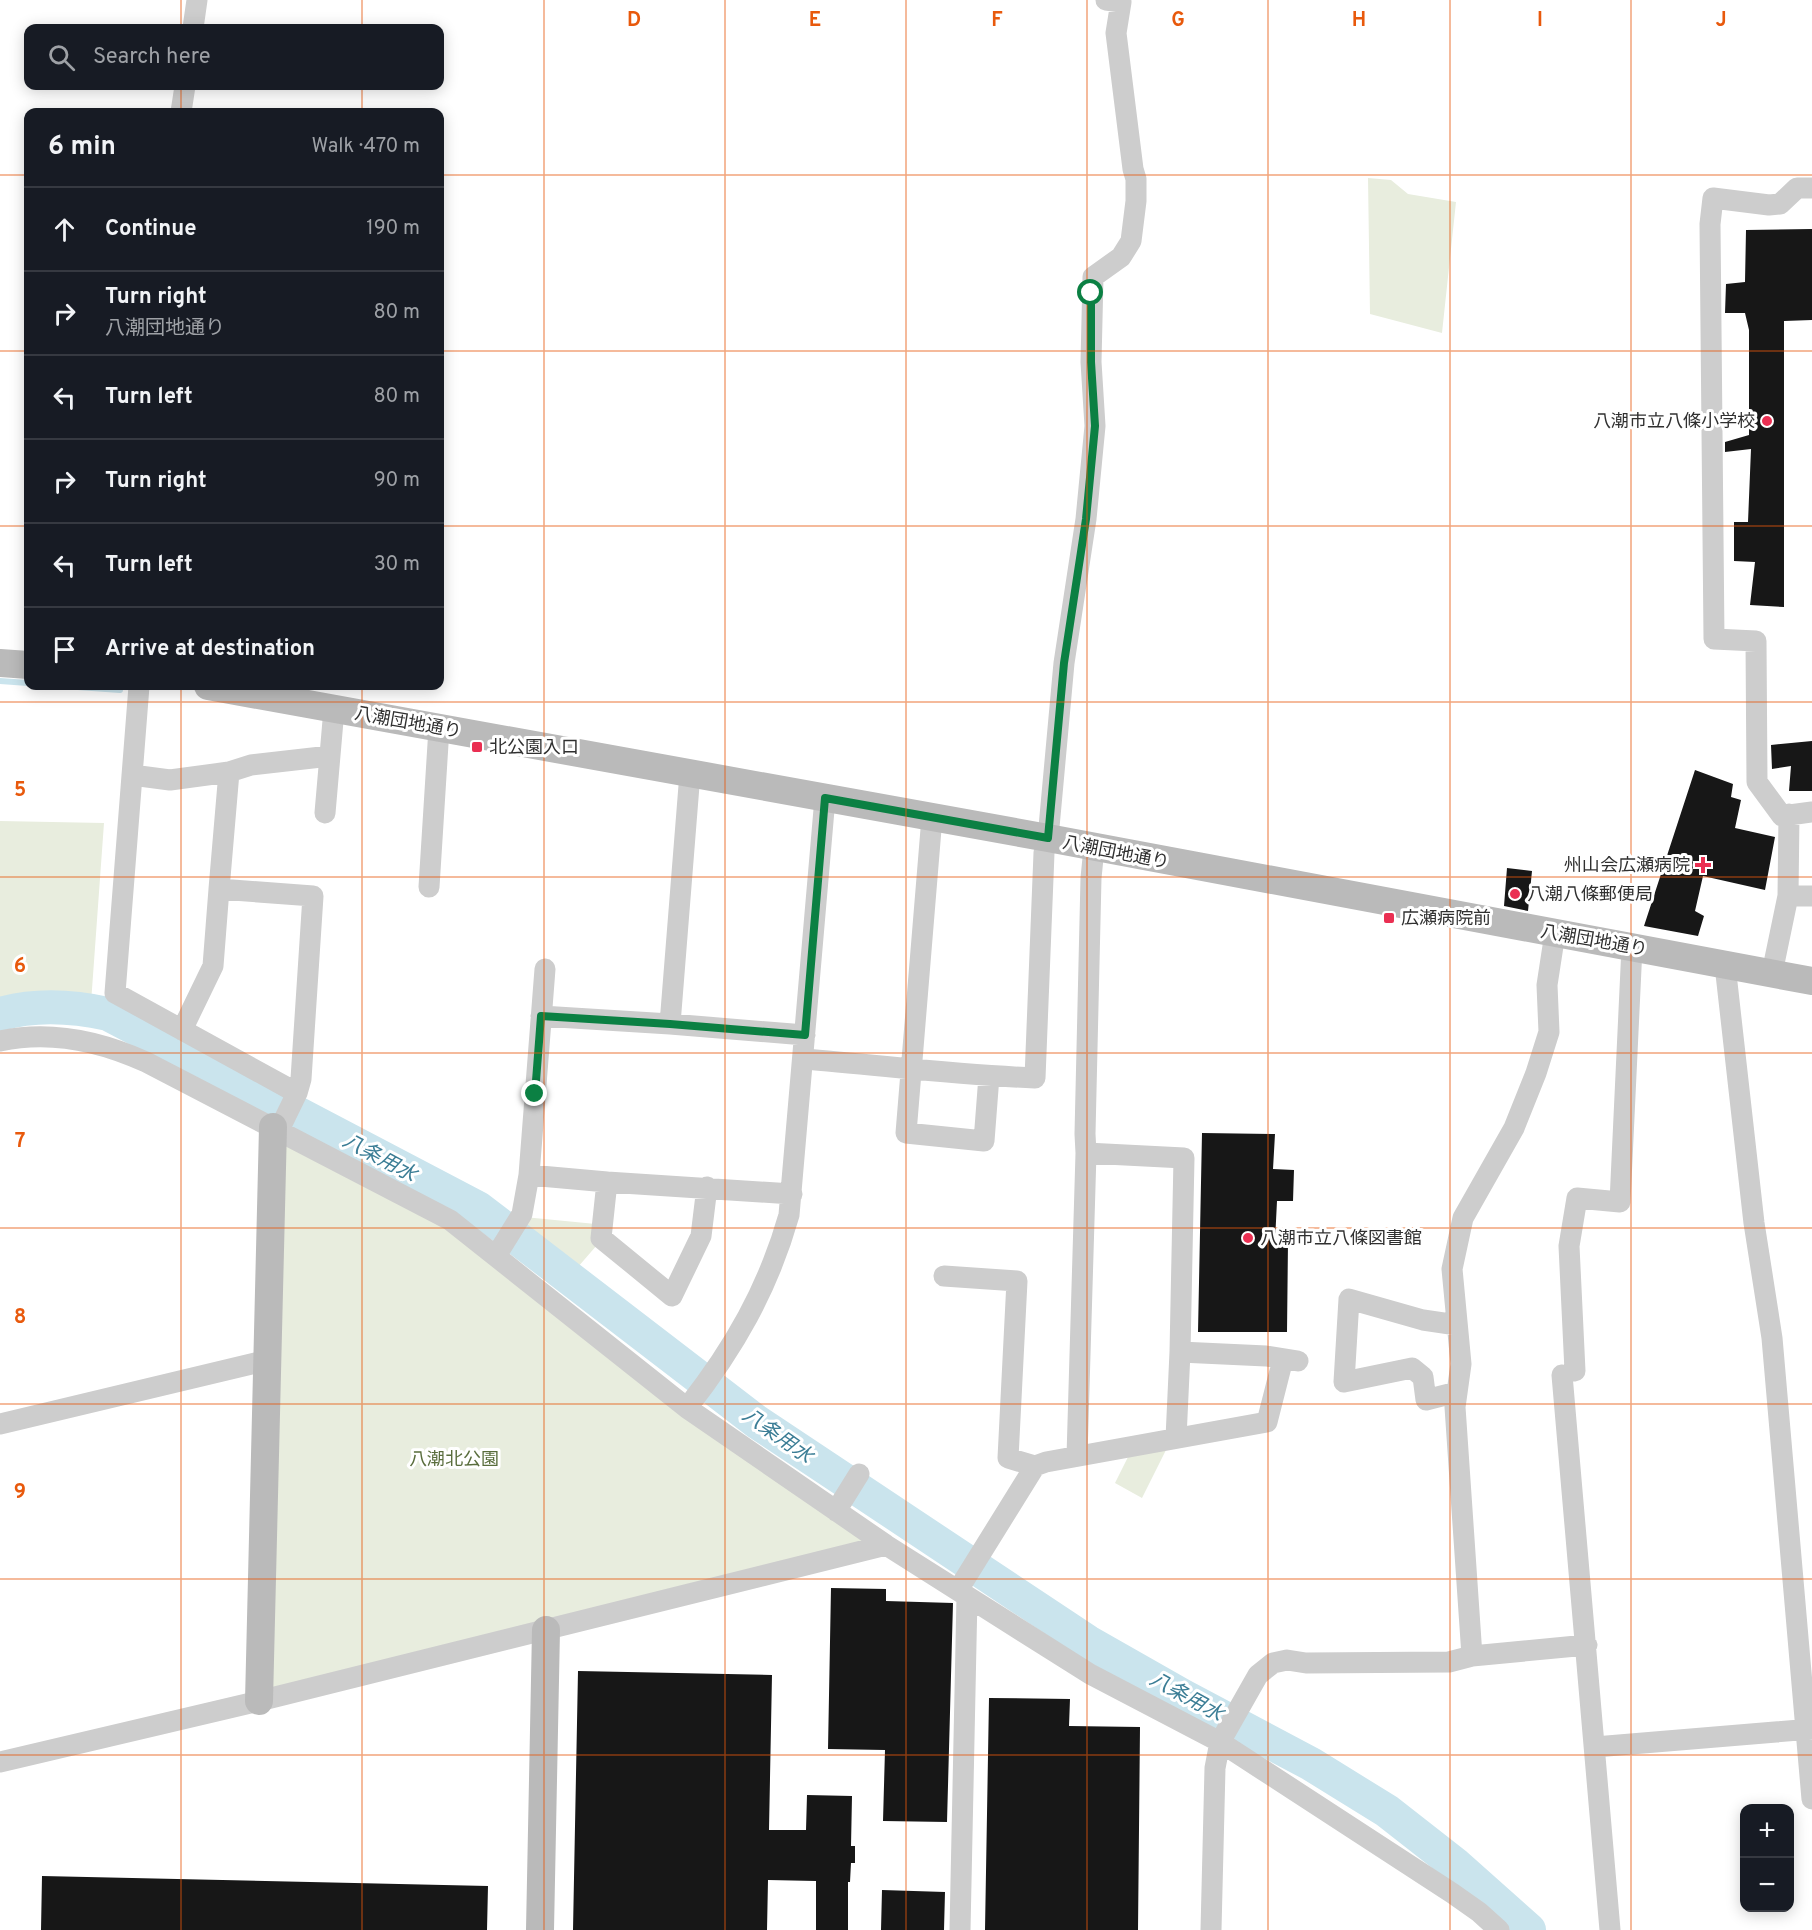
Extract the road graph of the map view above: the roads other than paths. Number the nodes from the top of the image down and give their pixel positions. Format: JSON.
{"nodes":[{"id":1,"x":197,"y":0,"type":"edge"},
{"id":2,"x":1106,"y":0,"type":"edge"},
{"id":3,"x":194,"y":24,"type":"edge"},
{"id":4,"x":184,"y":90,"type":"edge"},
{"id":5,"x":182,"y":108,"type":"edge"},
{"id":6,"x":1812,"y":188,"type":"edge"},
{"id":7,"x":0,"y":663,"type":"edge"},
{"id":8,"x":24,"y":665,"type":"edge"},
{"id":9,"x":139,"y":690,"type":"edge"},
{"id":10,"x":230,"y":690,"type":"edge"},
{"id":11,"x":334,"y":709,"type":"junction"},
{"id":12,"x":439,"y":728,"type":"junction"},
{"id":13,"x":330,"y":756,"type":"junction"},
{"id":14,"x":229,"y":772,"type":"junction"},
{"id":15,"x":690,"y":773,"type":"junction"},
{"id":16,"x":132,"y":775,"type":"junction"},
{"id":17,"x":825,"y":798,"type":"junction"},
{"id":18,"x":1812,"y":812,"type":"edge"},
{"id":19,"x":325,"y":813,"type":"dead end"},
{"id":20,"x":1789,"y":814,"type":"junction"},
{"id":21,"x":932,"y":818,"type":"junction"},
{"id":22,"x":1047,"y":838,"type":"junction"},
{"id":23,"x":1095,"y":848,"type":"junction"},
{"id":24,"x":429,"y":887,"type":"dead end"},
{"id":25,"x":219,"y":889,"type":"junction"},
{"id":26,"x":1788,"y":896,"type":"junction"},
{"id":27,"x":1812,"y":896,"type":"edge"},
{"id":28,"x":1554,"y":933,"type":"junction"},
{"id":29,"x":1632,"y":947,"type":"junction"},
{"id":30,"x":1725,"y":965,"type":"junction"},
{"id":31,"x":545,"y":969,"type":"dead end"},
{"id":32,"x":1772,"y":973,"type":"junction"},
{"id":33,"x":1812,"y":981,"type":"edge"},
{"id":34,"x":541,"y":1016,"type":"junction"},
{"id":35,"x":670,"y":1024,"type":"junction"},
{"id":36,"x":182,"y":1030,"type":"junction"},
{"id":37,"x":805,"y":1035,"type":"junction"},
{"id":38,"x":0,"y":1041,"type":"edge"},
{"id":39,"x":803,"y":1059,"type":"junction"},
{"id":40,"x":910,"y":1068,"type":"junction"},
{"id":41,"x":989,"y":1076,"type":"junction"},
{"id":42,"x":295,"y":1097,"type":"junction"},
{"id":43,"x":276,"y":1129,"type":"junction"},
{"id":44,"x":1086,"y":1153,"type":"junction"},
{"id":45,"x":529,"y":1175,"type":"junction"},
{"id":46,"x":607,"y":1182,"type":"junction"},
{"id":47,"x":707,"y":1187,"type":"junction"},
{"id":48,"x":792,"y":1194,"type":"junction"},
{"id":49,"x":496,"y":1256,"type":"junction"},
{"id":50,"x":944,"y":1276,"type":"dead end"},
{"id":51,"x":1457,"y":1325,"type":"junction"},
{"id":52,"x":1180,"y":1352,"type":"junction"},
{"id":53,"x":267,"y":1360,"type":"junction"},
{"id":54,"x":1458,"y":1392,"type":"junction"},
{"id":55,"x":692,"y":1402,"type":"junction"},
{"id":56,"x":0,"y":1424,"type":"edge"},
{"id":57,"x":1176,"y":1438,"type":"junction"},
{"id":58,"x":1077,"y":1456,"type":"junction"},
{"id":59,"x":1035,"y":1466,"type":"junction"},
{"id":60,"x":859,"y":1473,"type":"dead end"},
{"id":61,"x":840,"y":1504,"type":"junction"},
{"id":62,"x":886,"y":1545,"type":"junction"},
{"id":63,"x":963,"y":1588,"type":"junction"},
{"id":64,"x":546,"y":1630,"type":"junction"},
{"id":65,"x":1587,"y":1645,"type":"junction"},
{"id":66,"x":1472,"y":1656,"type":"junction"},
{"id":67,"x":259,"y":1701,"type":"junction"},
{"id":68,"x":1809,"y":1730,"type":"edge"},
{"id":69,"x":1220,"y":1742,"type":"junction"},
{"id":70,"x":1595,"y":1747,"type":"junction"},
{"id":71,"x":0,"y":1762,"type":"edge"},
{"id":72,"x":1812,"y":1799,"type":"edge"},
{"id":73,"x":540,"y":1930,"type":"edge"},
{"id":74,"x":960,"y":1930,"type":"edge"},
{"id":75,"x":1211,"y":1930,"type":"edge"},
{"id":76,"x":1499,"y":1930,"type":"edge"},
{"id":77,"x":1610,"y":1930,"type":"edge"}],
"edges":[{"from":1,"to":3,"type":"street"},
{"from":2,"to":22,"type":"street"},
{"from":4,"to":5,"type":"street"},
{"from":6,"to":20,"type":"street"},
{"from":7,"to":8,"type":"street"},
{"from":9,"to":16,"type":"street"},
{"from":10,"to":11,"type":"street","name":"八潮団地通り"},
{"from":11,"to":12,"type":"street","name":"八潮団地通り"},
{"from":11,"to":13,"type":"street"},
{"from":12,"to":15,"type":"street","name":"八潮団地通り"},
{"from":12,"to":24,"type":"street"},
{"from":13,"to":14,"type":"street"},
{"from":13,"to":19,"type":"street"},
{"from":14,"to":16,"type":"street"},
{"from":14,"to":25,"type":"street"},
{"from":15,"to":17,"type":"street","name":"八潮団地通り"},
{"from":15,"to":35,"type":"street"},
{"from":16,"to":36,"type":"street"},
{"from":17,"to":21,"type":"street","name":"八潮団地通り"},
{"from":17,"to":37,"type":"street"},
{"from":18,"to":20,"type":"street"},
{"from":20,"to":26,"type":"street"},
{"from":21,"to":22,"type":"street","name":"八潮団地通り"},
{"from":21,"to":40,"type":"street"},
{"from":22,"to":23,"type":"street","name":"八潮団地通り"},
{"from":22,"to":41,"type":"street"},
{"from":23,"to":28,"type":"street","name":"八潮団地通り"},
{"from":23,"to":44,"type":"street"},
{"from":25,"to":36,"type":"street"},
{"from":25,"to":42,"type":"street"},
{"from":26,"to":27,"type":"street"},
{"from":26,"to":32,"type":"street"},
{"from":28,"to":29,"type":"street","name":"八潮団地通り"},
{"from":28,"to":51,"type":"street"},
{"from":29,"to":30,"type":"street","name":"八潮団地通り"},
{"from":29,"to":65,"type":"street"},
{"from":30,"to":32,"type":"street","name":"八潮団地通り"},
{"from":30,"to":68,"type":"street"},
{"from":31,"to":34,"type":"street"},
{"from":32,"to":33,"type":"street","name":"八潮団地通り"},
{"from":34,"to":35,"type":"street"},
{"from":34,"to":45,"type":"street"},
{"from":35,"to":37,"type":"street"},
{"from":36,"to":42,"type":"street"},
{"from":37,"to":39,"type":"street"},
{"from":38,"to":43,"type":"street"},
{"from":39,"to":40,"type":"street"},
{"from":39,"to":48,"type":"street"},
{"from":40,"to":41,"type":"street"},
{"from":40,"to":41,"type":"street"},
{"from":42,"to":43,"type":"street"},
{"from":43,"to":49,"type":"street"},
{"from":43,"to":53,"type":"street"},
{"from":44,"to":52,"type":"street"},
{"from":44,"to":58,"type":"street"},
{"from":45,"to":46,"type":"street"},
{"from":45,"to":49,"type":"street"},
{"from":46,"to":47,"type":"street"},
{"from":46,"to":47,"type":"street"},
{"from":47,"to":48,"type":"street"},
{"from":48,"to":55,"type":"street"},
{"from":49,"to":55,"type":"street"},
{"from":50,"to":59,"type":"street"},
{"from":51,"to":54,"type":"street"},
{"from":51,"to":54,"type":"street"},
{"from":52,"to":57,"type":"street"},
{"from":52,"to":57,"type":"street"},
{"from":53,"to":56,"type":"street"},
{"from":53,"to":67,"type":"street"},
{"from":54,"to":66,"type":"street"},
{"from":55,"to":61,"type":"street"},
{"from":57,"to":58,"type":"street"},
{"from":58,"to":59,"type":"street"},
{"from":59,"to":63,"type":"street"},
{"from":60,"to":61,"type":"street"},
{"from":61,"to":62,"type":"street"},
{"from":62,"to":63,"type":"street"},
{"from":62,"to":64,"type":"street"},
{"from":63,"to":69,"type":"street"},
{"from":63,"to":74,"type":"street"},
{"from":64,"to":67,"type":"street"},
{"from":64,"to":73,"type":"street"},
{"from":65,"to":66,"type":"street"},
{"from":65,"to":70,"type":"street"},
{"from":66,"to":69,"type":"street"},
{"from":67,"to":71,"type":"street"},
{"from":68,"to":70,"type":"street"},
{"from":68,"to":72,"type":"street"},
{"from":69,"to":75,"type":"street"},
{"from":69,"to":76,"type":"street"},
{"from":70,"to":77,"type":"street"}]}
